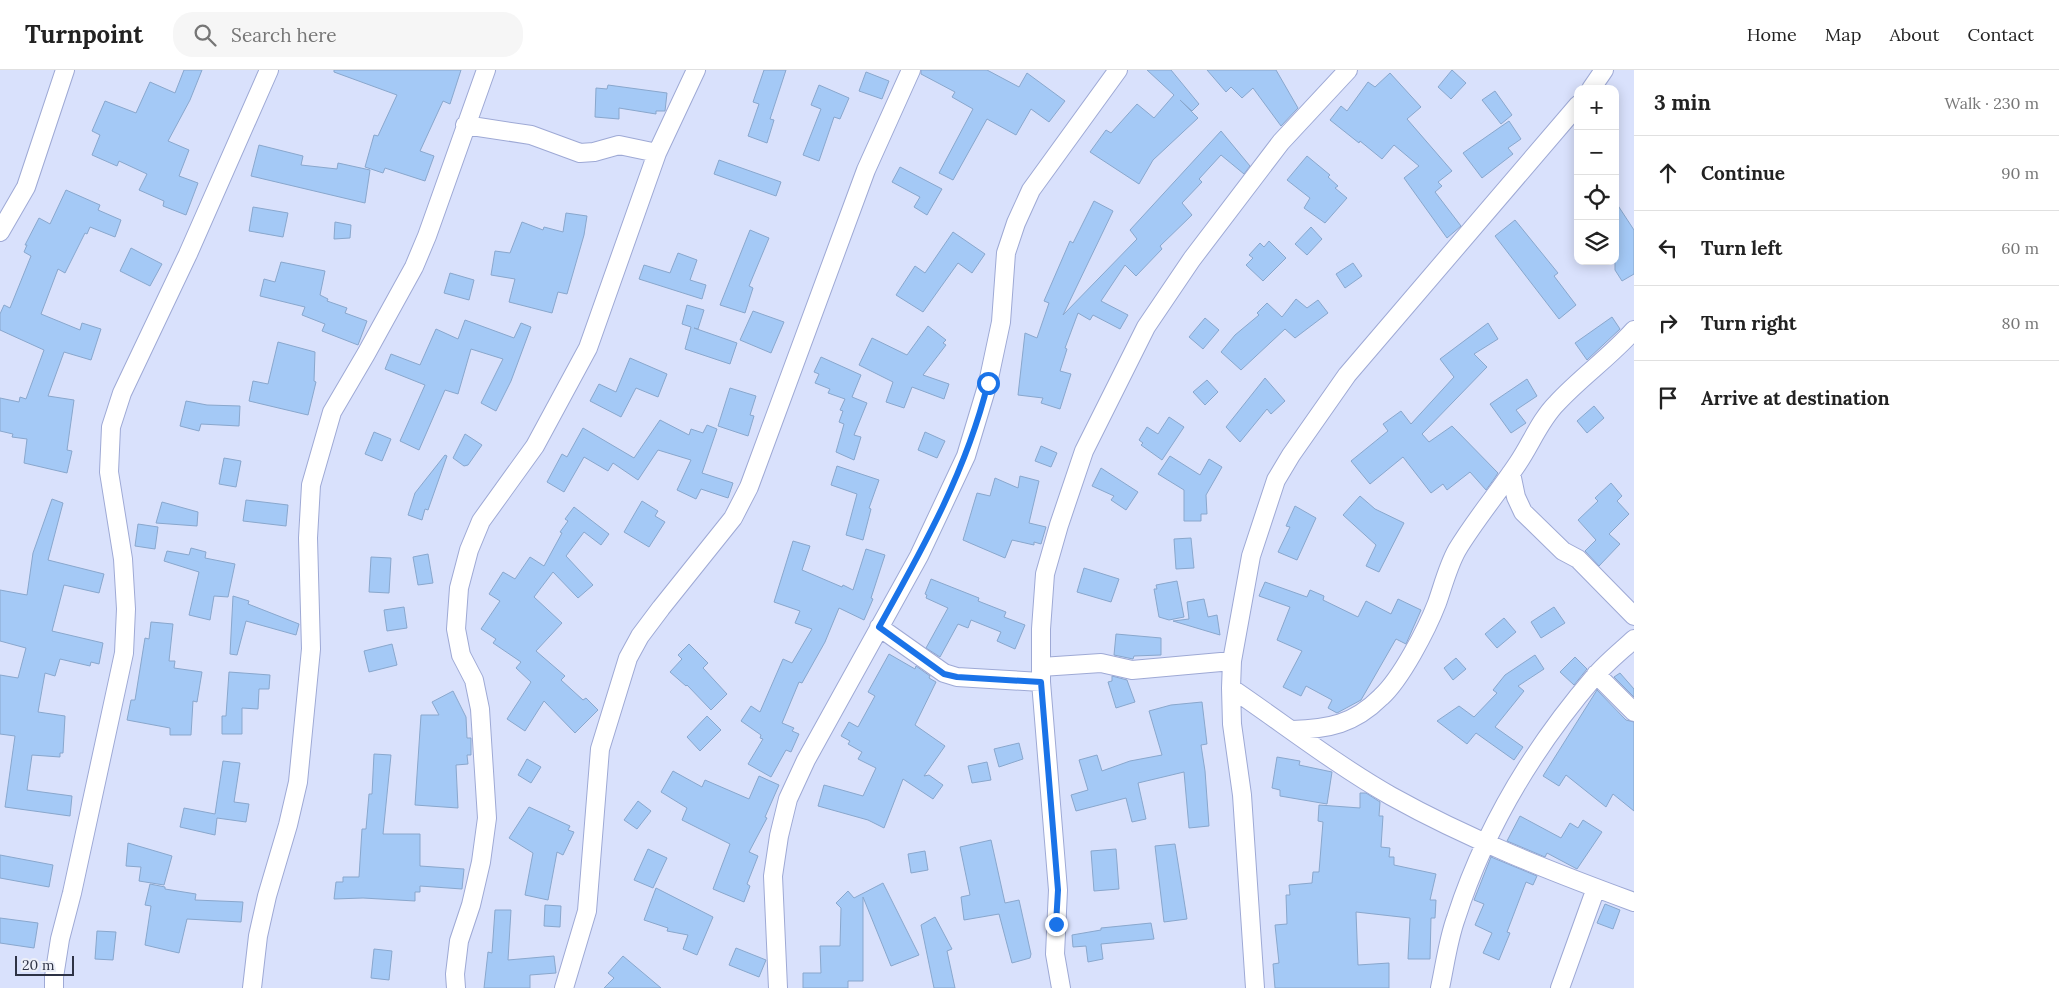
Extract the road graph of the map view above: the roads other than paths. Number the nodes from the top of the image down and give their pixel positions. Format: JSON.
{"nodes":[{"id":1,"x":65,"y":70,"type":"edge"},
{"id":2,"x":269,"y":70,"type":"edge"},
{"id":3,"x":486,"y":70,"type":"edge"},
{"id":4,"x":696,"y":70,"type":"edge"},
{"id":5,"x":911,"y":70,"type":"edge"},
{"id":6,"x":1118,"y":70,"type":"edge"},
{"id":7,"x":1348,"y":70,"type":"edge"},
{"id":8,"x":1604,"y":70,"type":"edge"},
{"id":9,"x":1594,"y":85,"type":"edge"},
{"id":10,"x":1574,"y":110,"type":"edge"},
{"id":11,"x":465,"y":125,"type":"junction"},
{"id":12,"x":657,"y":153,"type":"junction"},
{"id":13,"x":0,"y":232,"type":"edge"},
{"id":14,"x":1634,"y":330,"type":"edge"},
{"id":15,"x":1511,"y":473,"type":"junction"},
{"id":16,"x":1634,"y":616,"type":"edge"},
{"id":17,"x":879,"y":627,"type":"junction"},
{"id":18,"x":1634,"y":640,"type":"edge"},
{"id":19,"x":1232,"y":661,"type":"junction"},
{"id":20,"x":1596,"y":674,"type":"junction"},
{"id":21,"x":1041,"y":675,"type":"junction"},
{"id":22,"x":1231,"y":688,"type":"junction"},
{"id":23,"x":1634,"y":712,"type":"edge"},
{"id":24,"x":1292,"y":730,"type":"junction"},
{"id":25,"x":1485,"y":842,"type":"junction"},
{"id":26,"x":1596,"y":888,"type":"junction"},
{"id":27,"x":1634,"y":902,"type":"edge"},
{"id":28,"x":54,"y":988,"type":"edge"},
{"id":29,"x":252,"y":988,"type":"edge"},
{"id":30,"x":456,"y":988,"type":"edge"},
{"id":31,"x":564,"y":988,"type":"edge"},
{"id":32,"x":778,"y":988,"type":"edge"},
{"id":33,"x":1061,"y":988,"type":"edge"},
{"id":34,"x":1256,"y":988,"type":"edge"},
{"id":35,"x":1440,"y":988,"type":"edge"},
{"id":36,"x":1560,"y":988,"type":"edge"}],
"edges":[{"from":1,"to":13,"type":"street"},
{"from":2,"to":28,"type":"street"},
{"from":3,"to":11,"type":"street"},
{"from":4,"to":12,"type":"street"},
{"from":5,"to":31,"type":"street"},
{"from":6,"to":17,"type":"street"},
{"from":7,"to":21,"type":"street"},
{"from":8,"to":9,"type":"street"},
{"from":10,"to":19,"type":"street"},
{"from":11,"to":12,"type":"street"},
{"from":11,"to":29,"type":"street"},
{"from":12,"to":30,"type":"street"},
{"from":14,"to":15,"type":"street"},
{"from":15,"to":16,"type":"street"},
{"from":15,"to":24,"type":"street"},
{"from":17,"to":21,"type":"street"},
{"from":17,"to":32,"type":"street"},
{"from":18,"to":20,"type":"street"},
{"from":19,"to":21,"type":"street"},
{"from":19,"to":22,"type":"street"},
{"from":20,"to":23,"type":"street"},
{"from":20,"to":25,"type":"street"},
{"from":21,"to":33,"type":"street"},
{"from":22,"to":24,"type":"street"},
{"from":22,"to":34,"type":"street"},
{"from":24,"to":25,"type":"street"},
{"from":25,"to":26,"type":"street"},
{"from":25,"to":35,"type":"street"},
{"from":26,"to":27,"type":"street"},
{"from":26,"to":36,"type":"street"}]}
